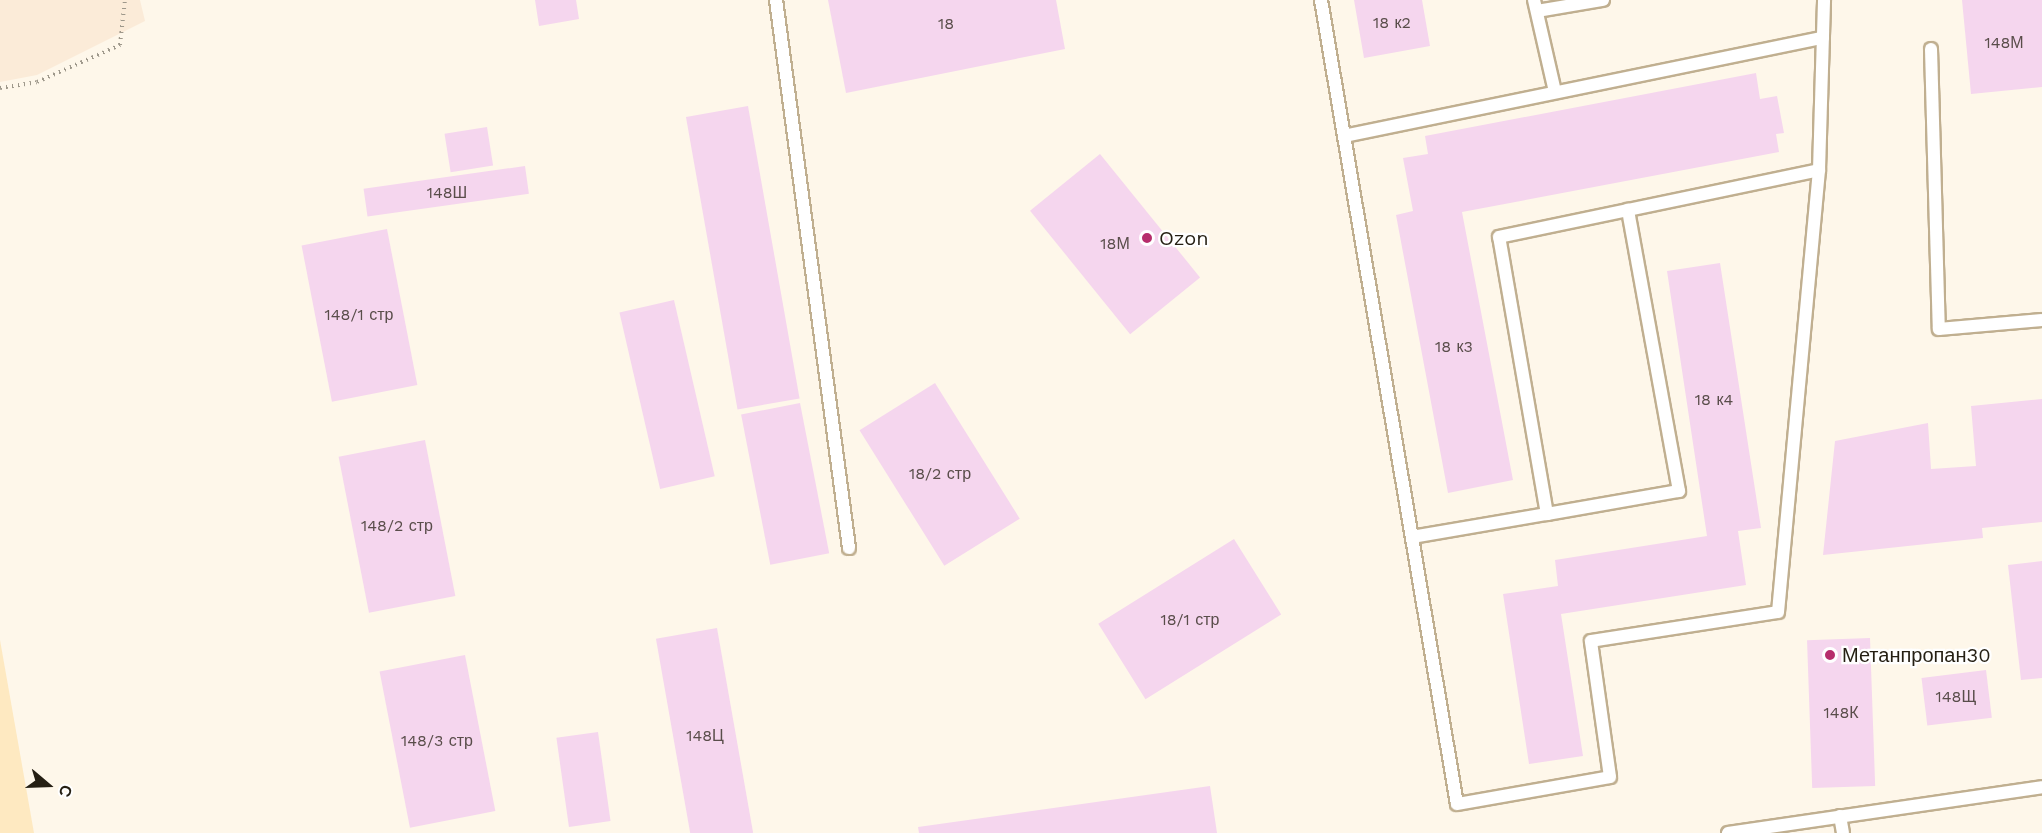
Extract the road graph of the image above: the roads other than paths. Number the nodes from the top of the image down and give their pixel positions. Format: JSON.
{"nodes":[{"id":1,"x":776,"y":0,"type":"edge"},
{"id":2,"x":1321,"y":0,"type":"edge"},
{"id":3,"x":1603,"y":0,"type":"edge"},
{"id":4,"x":1824,"y":0,"type":"edge"},
{"id":5,"x":1536,"y":5,"type":"edge"},
{"id":6,"x":1823,"y":38,"type":"junction"},
{"id":7,"x":1931,"y":49,"type":"dead end"},
{"id":8,"x":1555,"y":92,"type":"junction"},
{"id":9,"x":1344,"y":136,"type":"junction"},
{"id":10,"x":1819,"y":170,"type":"junction"},
{"id":11,"x":1628,"y":210,"type":"junction"},
{"id":12,"x":2042,"y":320,"type":"edge"},
{"id":13,"x":1547,"y":514,"type":"junction"},
{"id":14,"x":1412,"y":537,"type":"junction"},
{"id":15,"x":849,"y":548,"type":"dead end"},
{"id":16,"x":2042,"y":787,"type":"edge"},
{"id":17,"x":1840,"y":816,"type":"junction"},
{"id":18,"x":1728,"y":833,"type":"edge"},
{"id":19,"x":1843,"y":833,"type":"edge"}],
"edges":[{"from":1,"to":15,"type":"lane"},
{"from":2,"to":9,"type":"lane"},
{"from":3,"to":5,"type":"lane"},
{"from":4,"to":6,"type":"lane"},
{"from":5,"to":8,"type":"lane"},
{"from":6,"to":8,"type":"lane"},
{"from":6,"to":10,"type":"lane"},
{"from":7,"to":12,"type":"lane"},
{"from":8,"to":9,"type":"lane"},
{"from":9,"to":14,"type":"lane"},
{"from":10,"to":11,"type":"lane"},
{"from":10,"to":14,"type":"lane"},
{"from":11,"to":13,"type":"lane"},
{"from":11,"to":13,"type":"lane"},
{"from":13,"to":14,"type":"lane"},
{"from":16,"to":17,"type":"lane"},
{"from":17,"to":18,"type":"lane"},
{"from":17,"to":19,"type":"lane"}]}
